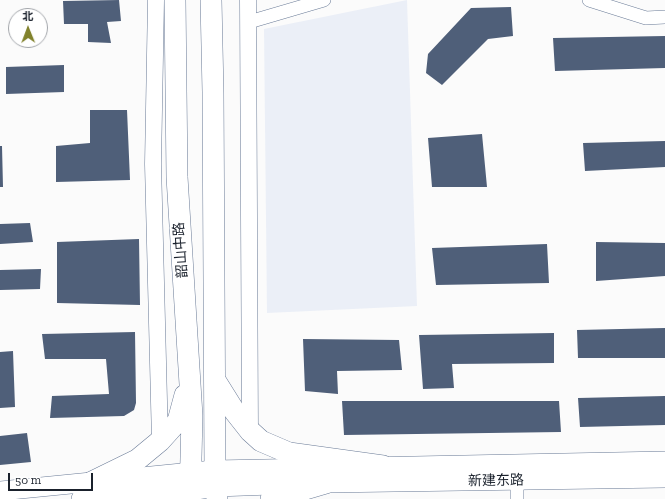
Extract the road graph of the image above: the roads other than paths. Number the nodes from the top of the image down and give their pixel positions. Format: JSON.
{"nodes":[{"id":1,"x":156,"y":0,"type":"edge"},
{"id":2,"x":175,"y":0,"type":"edge"},
{"id":3,"x":212,"y":0,"type":"edge"},
{"id":4,"x":248,"y":0,"type":"edge"},
{"id":5,"x":324,"y":0,"type":"edge"},
{"id":6,"x":589,"y":0,"type":"edge"},
{"id":7,"x":665,"y":17,"type":"edge"},
{"id":8,"x":248,"y":22,"type":"junction"},
{"id":9,"x":190,"y":377,"type":"junction"},
{"id":10,"x":215,"y":380,"type":"junction"},
{"id":11,"x":250,"y":431,"type":"junction"},
{"id":12,"x":160,"y":441,"type":"junction"},
{"id":13,"x":665,"y":461,"type":"edge"},
{"id":14,"x":383,"y":466,"type":"junction"},
{"id":15,"x":665,"y":478,"type":"edge"},
{"id":16,"x":517,"y":480,"type":"junction"},
{"id":17,"x":326,"y":484,"type":"junction"},
{"id":18,"x":216,"y":485,"type":"edge"},
{"id":19,"x":191,"y":487,"type":"edge"},
{"id":20,"x":86,"y":490,"type":"edge"},
{"id":21,"x":0,"y":491,"type":"edge"},
{"id":22,"x":118,"y":497,"type":"edge"},
{"id":23,"x":272,"y":499,"type":"edge"},
{"id":24,"x":517,"y":499,"type":"edge"}],
"edges":[{"from":1,"to":12,"type":"street"},
{"from":2,"to":9,"type":"main road","name":"韶山中路"},
{"from":3,"to":10,"type":"main road"},
{"from":4,"to":8,"type":"street"},
{"from":5,"to":8,"type":"street"},
{"from":6,"to":7,"type":"street"},
{"from":8,"to":11,"type":"street"},
{"from":9,"to":12,"type":"main road"},
{"from":9,"to":19,"type":"main road","name":"韶山中路"},
{"from":10,"to":11,"type":"main road"},
{"from":10,"to":18,"type":"main road"},
{"from":11,"to":14,"type":"main road"},
{"from":12,"to":20,"type":"main road"},
{"from":13,"to":14,"type":"main road","name":"新建东路"},
{"from":14,"to":18,"type":"main road","name":"新建东路"},
{"from":15,"to":16,"type":"main road","name":"新建东路"},
{"from":16,"to":17,"type":"main road","name":"新建东路"},
{"from":16,"to":24,"type":"street"},
{"from":17,"to":18,"type":"main road","name":"新建东路"},
{"from":17,"to":23,"type":"main road"},
{"from":18,"to":19,"type":"main road"},
{"from":19,"to":20,"type":"main road"},
{"from":19,"to":22,"type":"main road"},
{"from":20,"to":21,"type":"main road"},
{"from":20,"to":22,"type":"main road"}]}
